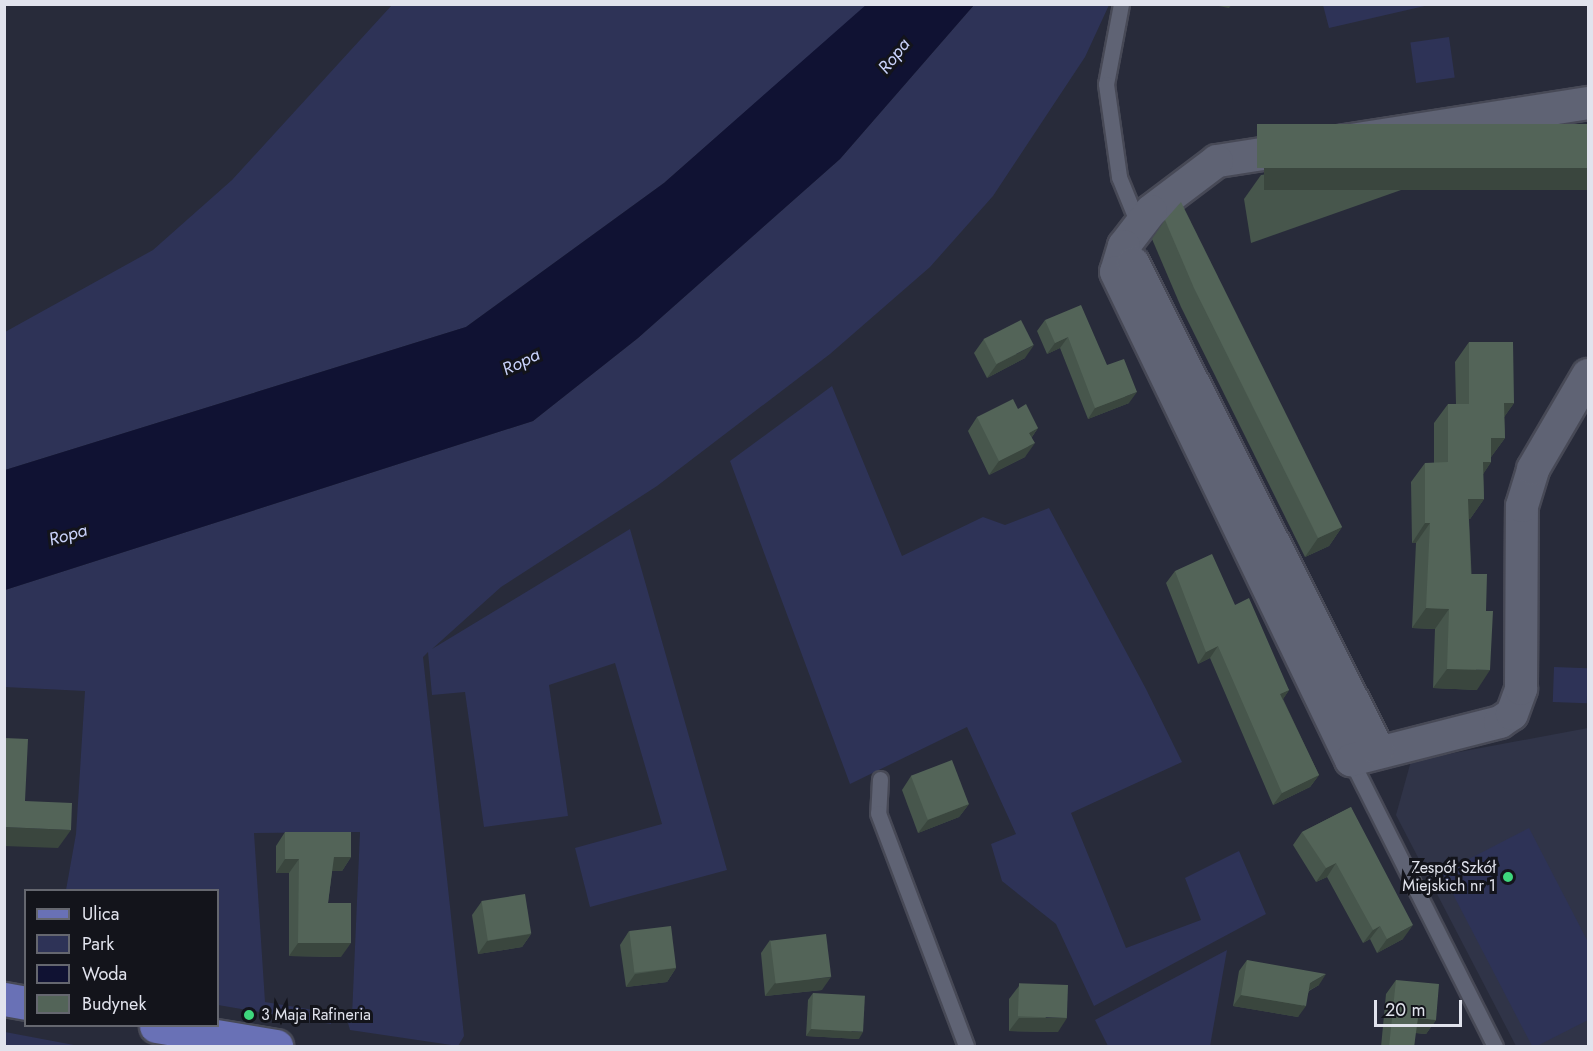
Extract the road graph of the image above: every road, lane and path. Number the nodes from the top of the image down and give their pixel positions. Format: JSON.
{"nodes":[{"id":1,"x":1121,"y":4,"type":"edge"},
{"id":2,"x":1588,"y":103,"type":"edge"},
{"id":3,"x":1131,"y":236,"type":"junction"},
{"id":4,"x":1588,"y":375,"type":"edge"},
{"id":5,"x":1365,"y":755,"type":"junction"},
{"id":6,"x":880,"y":779,"type":"dead end"},
{"id":7,"x":4,"y":999,"type":"edge"},
{"id":8,"x":24,"y":1003,"type":"edge"},
{"id":9,"x":162,"y":1027,"type":"edge"},
{"id":10,"x":276,"y":1047,"type":"edge"},
{"id":11,"x":966,"y":1047,"type":"edge"},
{"id":12,"x":1495,"y":1047,"type":"edge"}],
"edges":[{"from":1,"to":3,"type":"lane"},
{"from":2,"to":3,"type":"street"},
{"from":3,"to":5,"type":"street"},
{"from":4,"to":5,"type":"street"},
{"from":5,"to":12,"type":"lane"},
{"from":6,"to":11,"type":"lane"},
{"from":7,"to":8,"type":"main road"},
{"from":9,"to":10,"type":"main road"}]}
